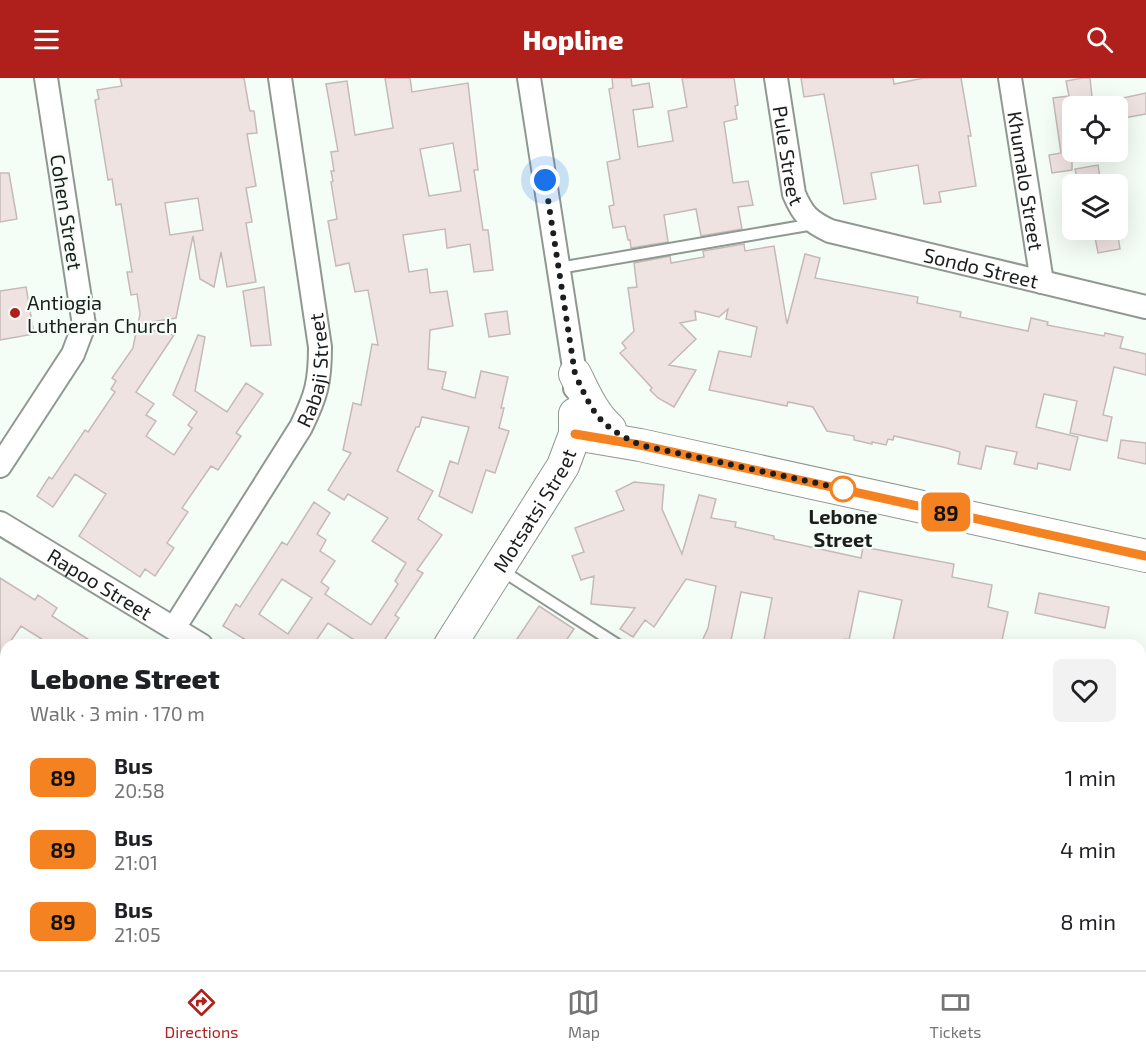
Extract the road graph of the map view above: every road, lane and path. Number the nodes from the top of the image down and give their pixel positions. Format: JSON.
{"nodes":[{"id":1,"x":46,"y":78,"type":"edge"},
{"id":2,"x":280,"y":78,"type":"edge"},
{"id":3,"x":529,"y":78,"type":"edge"},
{"id":4,"x":776,"y":78,"type":"edge"},
{"id":5,"x":1010,"y":78,"type":"edge"},
{"id":6,"x":815,"y":224,"type":"junction"},
{"id":7,"x":559,"y":268,"type":"junction"},
{"id":8,"x":1042,"y":282,"type":"junction"},
{"id":9,"x":1146,"y":307,"type":"edge"},
{"id":10,"x":575,"y":374,"type":"junction"},
{"id":11,"x":575,"y":424,"type":"junction"},
{"id":12,"x":640,"y":445,"type":"junction"},
{"id":13,"x":0,"y":466,"type":"edge"},
{"id":14,"x":551,"y":488,"type":"junction"},
{"id":15,"x":0,"y":523,"type":"edge"},
{"id":16,"x":1146,"y":556,"type":"edge"},
{"id":17,"x":499,"y":568,"type":"junction"},
{"id":18,"x":174,"y":628,"type":"junction"},
{"id":19,"x":191,"y":639,"type":"edge"},
{"id":20,"x":454,"y":639,"type":"edge"},
{"id":21,"x":609,"y":639,"type":"edge"}],
"edges":[{"from":1,"to":13,"type":"street","name":"Cohen Street"},
{"from":2,"to":18,"type":"street","name":"Rabaji Street"},
{"from":3,"to":7,"type":"street","name":"Motsatsi Street"},
{"from":4,"to":6,"type":"street","name":"Pule Street"},
{"from":5,"to":8,"type":"street","name":"Khumalo Street"},
{"from":6,"to":7,"type":"lane"},
{"from":6,"to":8,"type":"street","name":"Sondo Street"},
{"from":7,"to":10,"type":"street","name":"Motsatsi Street"},
{"from":8,"to":9,"type":"street","name":"Sondo Street"},
{"from":10,"to":11,"type":"street","name":"Motsatsi Street"},
{"from":10,"to":12,"type":"street"},
{"from":11,"to":12,"type":"street"},
{"from":11,"to":14,"type":"street","name":"Motsatsi Street"},
{"from":12,"to":14,"type":"street"},
{"from":12,"to":16,"type":"street"},
{"from":14,"to":17,"type":"street","name":"Motsatsi Street"},
{"from":15,"to":18,"type":"street","name":"Rapoo Street"},
{"from":17,"to":20,"type":"street","name":"Motsatsi Street"},
{"from":17,"to":21,"type":"lane"},
{"from":18,"to":19,"type":"street","name":"Rapoo Street"}]}
